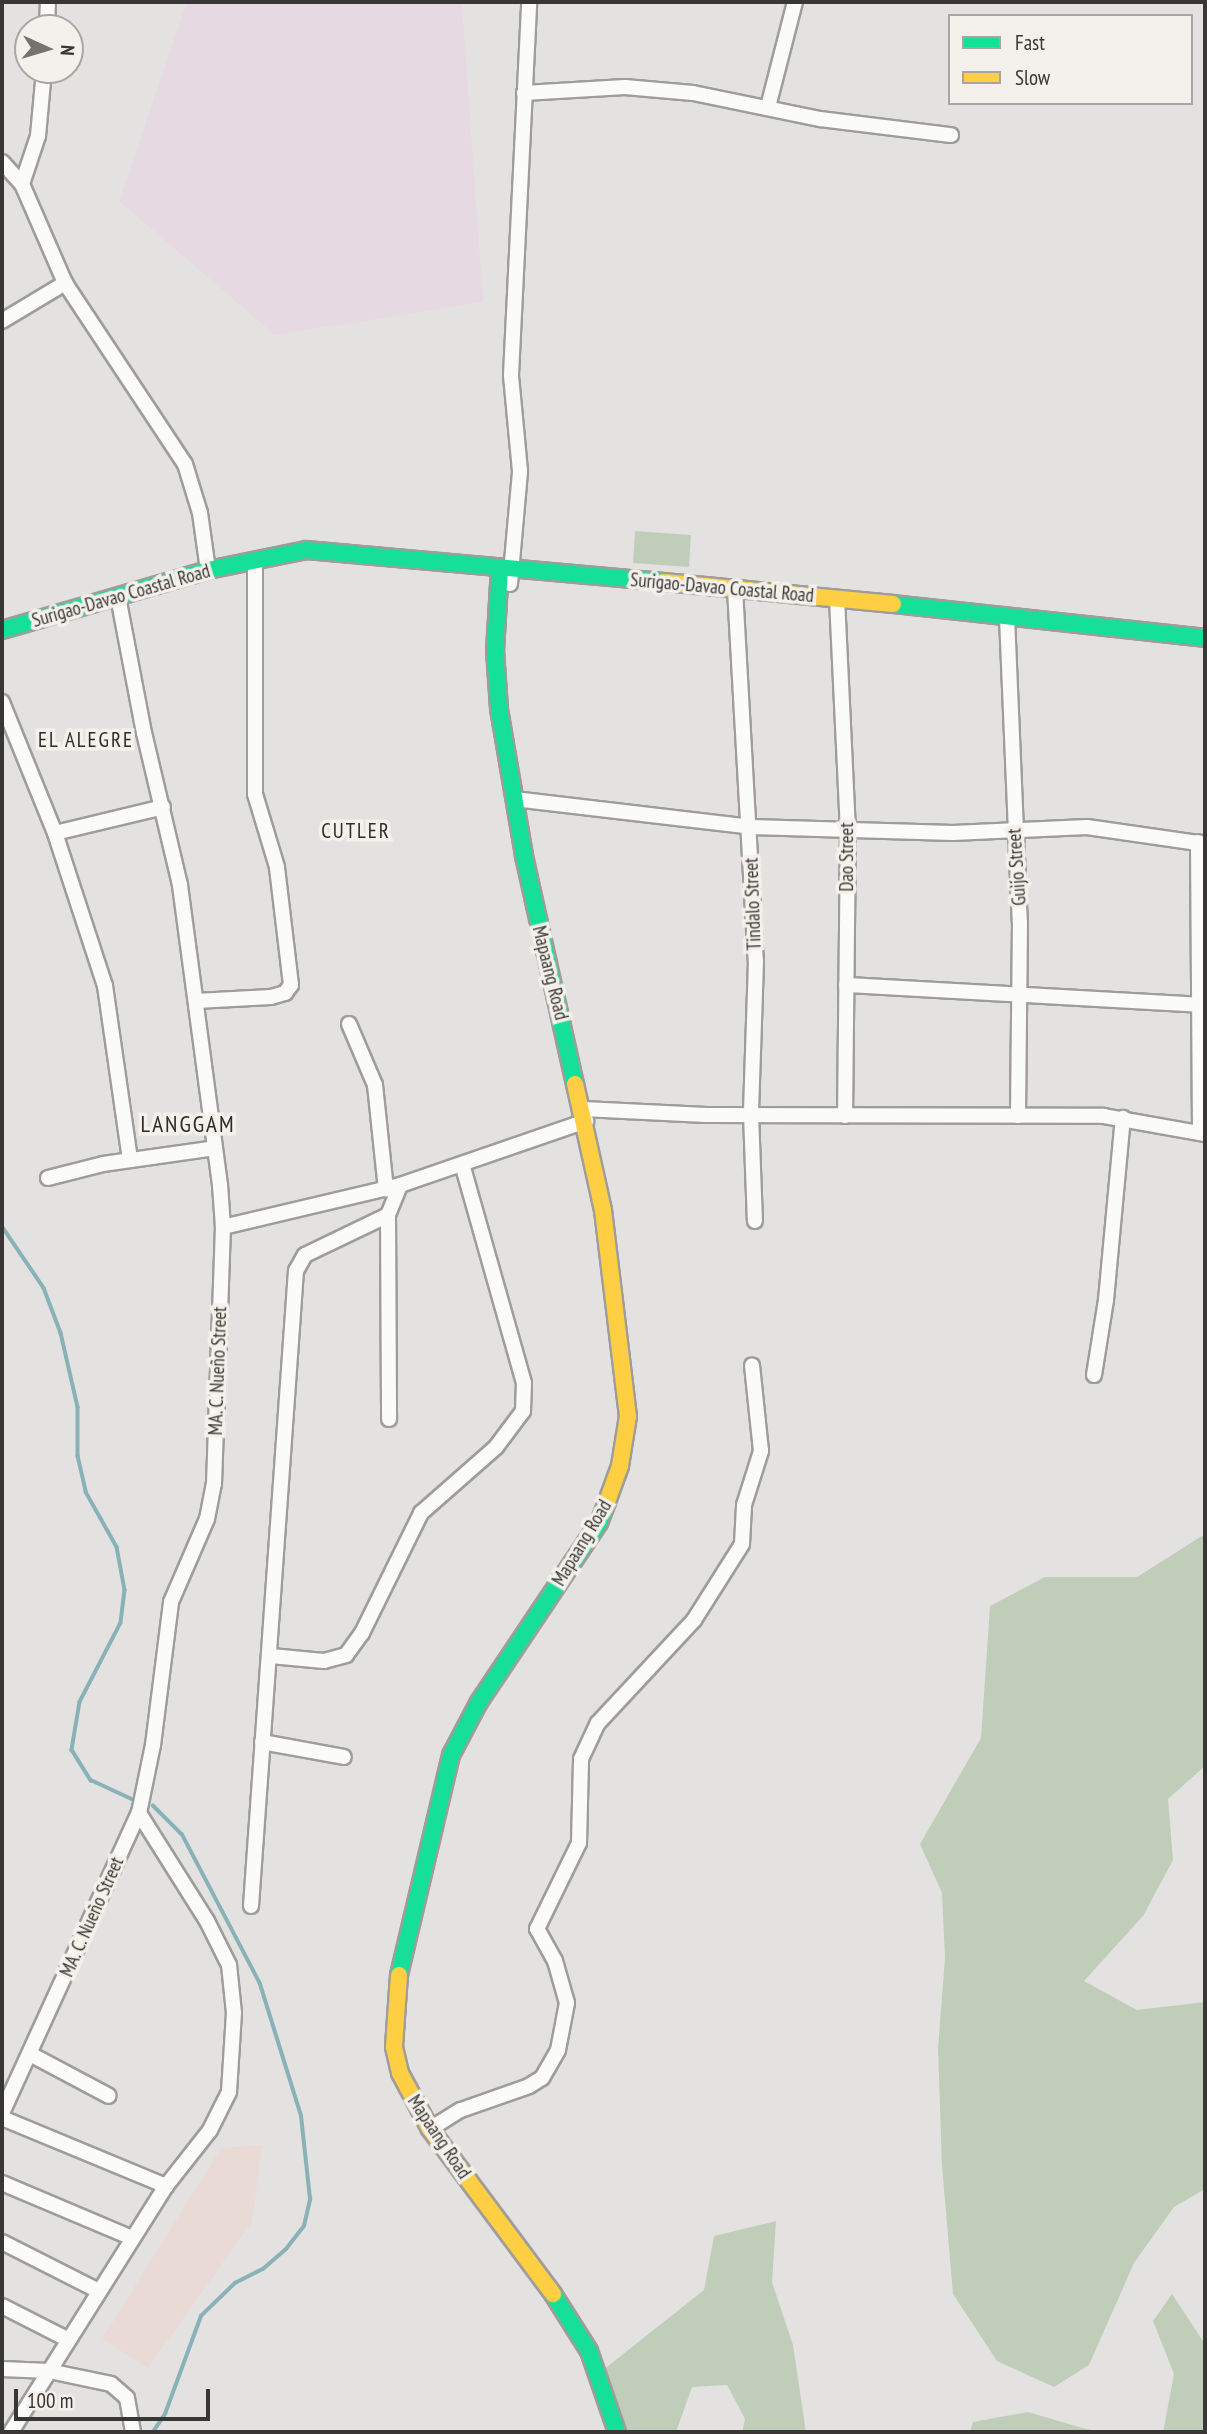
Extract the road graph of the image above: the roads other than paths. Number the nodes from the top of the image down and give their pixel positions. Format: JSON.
{"nodes":[{"id":1,"x":529,"y":2,"type":"edge"},
{"id":2,"x":795,"y":2,"type":"edge"},
{"id":3,"x":43,"y":84,"type":"edge"},
{"id":4,"x":524,"y":93,"type":"junction"},
{"id":5,"x":768,"y":107,"type":"junction"},
{"id":6,"x":951,"y":135,"type":"dead end"},
{"id":7,"x":2,"y":162,"type":"edge"},
{"id":8,"x":22,"y":184,"type":"junction"},
{"id":9,"x":65,"y":283,"type":"junction"},
{"id":10,"x":2,"y":321,"type":"edge"},
{"id":11,"x":248,"y":564,"type":"junction"},
{"id":12,"x":208,"y":570,"type":"junction"},
{"id":13,"x":505,"y":576,"type":"junction"},
{"id":14,"x":118,"y":597,"type":"junction"},
{"id":15,"x":734,"y":597,"type":"junction"},
{"id":16,"x":836,"y":606,"type":"junction"},
{"id":17,"x":1006,"y":624,"type":"junction"},
{"id":18,"x":2,"y":630,"type":"edge"},
{"id":19,"x":1205,"y":638,"type":"edge"},
{"id":20,"x":1205,"y":654,"type":"edge"},
{"id":21,"x":2,"y":702,"type":"edge"},
{"id":22,"x":514,"y":799,"type":"junction"},
{"id":23,"x":163,"y":807,"type":"junction"},
{"id":24,"x":751,"y":827,"type":"junction"},
{"id":25,"x":1014,"y":831,"type":"junction"},
{"id":26,"x":848,"y":832,"type":"junction"},
{"id":27,"x":55,"y":833,"type":"junction"},
{"id":28,"x":1201,"y":843,"type":"edge"},
{"id":29,"x":846,"y":985,"type":"junction"},
{"id":30,"x":1020,"y":993,"type":"junction"},
{"id":31,"x":196,"y":1001,"type":"junction"},
{"id":32,"x":1202,"y":1005,"type":"edge"},
{"id":33,"x":349,"y":1024,"type":"dead end"},
{"id":34,"x":751,"y":1114,"type":"junction"},
{"id":35,"x":584,"y":1115,"type":"junction"},
{"id":36,"x":845,"y":1116,"type":"junction"},
{"id":37,"x":1018,"y":1116,"type":"junction"},
{"id":38,"x":1122,"y":1118,"type":"junction"},
{"id":39,"x":1203,"y":1134,"type":"edge"},
{"id":40,"x":215,"y":1148,"type":"junction"},
{"id":41,"x":130,"y":1159,"type":"junction"},
{"id":42,"x":463,"y":1167,"type":"junction"},
{"id":43,"x":48,"y":1178,"type":"dead end"},
{"id":44,"x":393,"y":1187,"type":"junction"},
{"id":45,"x":388,"y":1214,"type":"junction"},
{"id":46,"x":755,"y":1221,"type":"dead end"},
{"id":47,"x":223,"y":1227,"type":"junction"},
{"id":48,"x":752,"y":1365,"type":"dead end"},
{"id":49,"x":1094,"y":1375,"type":"dead end"},
{"id":50,"x":389,"y":1419,"type":"dead end"},
{"id":51,"x":271,"y":1656,"type":"junction"},
{"id":52,"x":262,"y":1742,"type":"junction"},
{"id":53,"x":344,"y":1757,"type":"dead end"},
{"id":54,"x":139,"y":1813,"type":"junction"},
{"id":55,"x":251,"y":1906,"type":"dead end"},
{"id":56,"x":30,"y":2054,"type":"junction"},
{"id":57,"x":109,"y":2096,"type":"dead end"},
{"id":58,"x":2,"y":2115,"type":"edge"},
{"id":59,"x":430,"y":2129,"type":"junction"},
{"id":60,"x":2,"y":2183,"type":"edge"},
{"id":61,"x":166,"y":2186,"type":"junction"},
{"id":62,"x":132,"y":2238,"type":"junction"},
{"id":63,"x":2,"y":2242,"type":"edge"},
{"id":64,"x":99,"y":2291,"type":"junction"},
{"id":65,"x":2,"y":2306,"type":"edge"},
{"id":66,"x":69,"y":2340,"type":"junction"},
{"id":67,"x":2,"y":2369,"type":"edge"},
{"id":68,"x":49,"y":2371,"type":"junction"},
{"id":69,"x":11,"y":2432,"type":"edge"},
{"id":70,"x":133,"y":2432,"type":"edge"},
{"id":71,"x":617,"y":2432,"type":"edge"}],
"edges":[{"from":1,"to":4,"type":"street"},
{"from":2,"to":5,"type":"street"},
{"from":3,"to":8,"type":"street"},
{"from":4,"to":5,"type":"street"},
{"from":4,"to":13,"type":"street"},
{"from":5,"to":6,"type":"street"},
{"from":7,"to":8,"type":"street"},
{"from":8,"to":9,"type":"street"},
{"from":9,"to":10,"type":"street"},
{"from":9,"to":12,"type":"street"},
{"from":11,"to":12,"type":"main road","name":"Surigao-Davao Coastal Road"},
{"from":11,"to":13,"type":"main road","name":"Surigao-Davao Coastal Road"},
{"from":11,"to":31,"type":"street"},
{"from":12,"to":14,"type":"main road","name":"Surigao-Davao Coastal Road"},
{"from":13,"to":15,"type":"main road","name":"Surigao-Davao Coastal Road"},
{"from":13,"to":22,"type":"main road","name":"Mapaang Road"},
{"from":14,"to":18,"type":"main road","name":"Surigao-Davao Coastal Road"},
{"from":14,"to":23,"type":"street","name":"MA. C. Nueño Street"},
{"from":15,"to":16,"type":"main road","name":"Surigao-Davao Coastal Road"},
{"from":15,"to":24,"type":"street","name":"Tindalo Street"},
{"from":16,"to":17,"type":"main road","name":"Surigao-Davao Coastal Road"},
{"from":16,"to":26,"type":"street","name":"Dao Street"},
{"from":17,"to":19,"type":"main road","name":"Surigao-Davao Coastal Road"},
{"from":17,"to":20,"type":"main road","name":"Surigao-Davao Coastal Road"},
{"from":17,"to":25,"type":"street","name":"Guijo Street"},
{"from":21,"to":27,"type":"street"},
{"from":22,"to":24,"type":"street"},
{"from":22,"to":35,"type":"main road","name":"Mapaang Road"},
{"from":23,"to":27,"type":"street"},
{"from":23,"to":31,"type":"street","name":"MA. C. Nueño Street"},
{"from":24,"to":26,"type":"street"},
{"from":24,"to":34,"type":"street","name":"Tindalo Street"},
{"from":25,"to":26,"type":"street"},
{"from":25,"to":28,"type":"street"},
{"from":25,"to":30,"type":"street","name":"Guijo Street"},
{"from":26,"to":29,"type":"street","name":"Dao Street"},
{"from":27,"to":41,"type":"street"},
{"from":28,"to":32,"type":"street"},
{"from":29,"to":30,"type":"street"},
{"from":29,"to":36,"type":"street","name":"Dao Street"},
{"from":30,"to":32,"type":"street"},
{"from":30,"to":37,"type":"street","name":"Guijo Street"},
{"from":31,"to":40,"type":"street","name":"MA. C. Nueño Street"},
{"from":32,"to":39,"type":"street"},
{"from":33,"to":44,"type":"street"},
{"from":34,"to":35,"type":"street"},
{"from":34,"to":36,"type":"street"},
{"from":34,"to":46,"type":"street","name":"Tindalo Street"},
{"from":35,"to":42,"type":"street"},
{"from":35,"to":59,"type":"main road","name":"Mapaang Road"},
{"from":36,"to":37,"type":"street"},
{"from":37,"to":38,"type":"street"},
{"from":38,"to":39,"type":"street"},
{"from":38,"to":49,"type":"street"},
{"from":40,"to":41,"type":"street"},
{"from":40,"to":47,"type":"street","name":"MA. C. Nueño Street"},
{"from":41,"to":43,"type":"street"},
{"from":42,"to":44,"type":"street"},
{"from":42,"to":51,"type":"street"},
{"from":44,"to":45,"type":"street"},
{"from":44,"to":47,"type":"street"},
{"from":45,"to":50,"type":"street"},
{"from":45,"to":51,"type":"street"},
{"from":47,"to":54,"type":"street","name":"MA. C. Nueño Street"},
{"from":48,"to":59,"type":"street"},
{"from":51,"to":52,"type":"street"},
{"from":52,"to":53,"type":"street"},
{"from":52,"to":55,"type":"street"},
{"from":54,"to":56,"type":"street","name":"MA. C. Nueño Street"},
{"from":54,"to":61,"type":"street"},
{"from":56,"to":57,"type":"street"},
{"from":56,"to":58,"type":"street","name":"MA. C. Nueño Street"},
{"from":58,"to":61,"type":"street"},
{"from":59,"to":71,"type":"main road","name":"Mapaang Road"},
{"from":60,"to":62,"type":"street"},
{"from":61,"to":62,"type":"street"},
{"from":62,"to":64,"type":"street"},
{"from":63,"to":64,"type":"street"},
{"from":64,"to":66,"type":"street"},
{"from":65,"to":66,"type":"street"},
{"from":66,"to":68,"type":"street"},
{"from":67,"to":68,"type":"street"},
{"from":68,"to":69,"type":"street"},
{"from":68,"to":70,"type":"street"}]}
